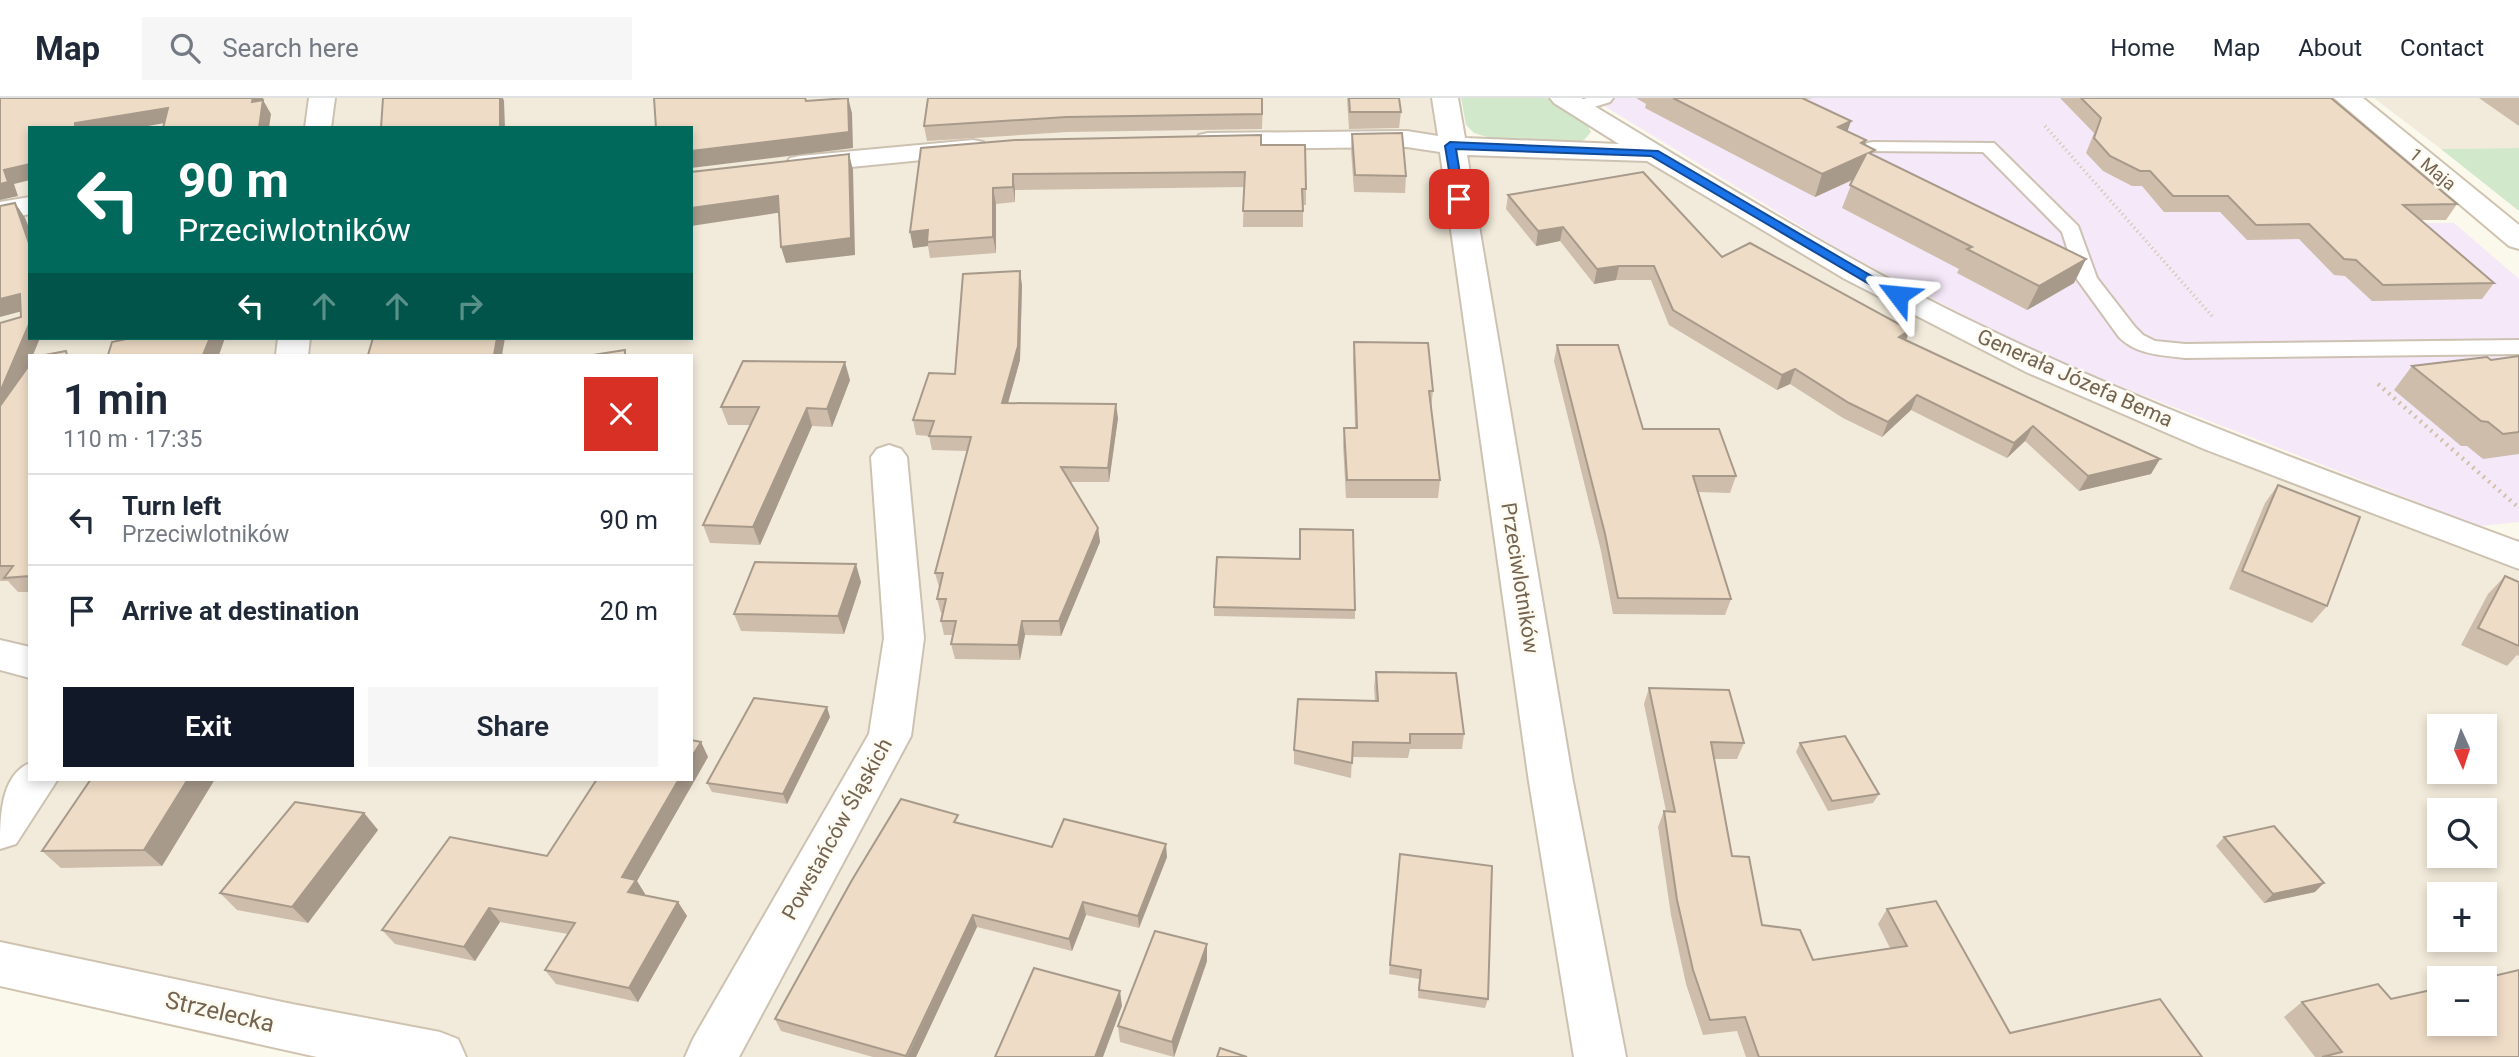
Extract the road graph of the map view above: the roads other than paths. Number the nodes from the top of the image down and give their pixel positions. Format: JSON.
{"nodes":[{"id":1,"x":322,"y":98,"type":"edge"},
{"id":2,"x":1445,"y":98,"type":"edge"},
{"id":3,"x":2347,"y":98,"type":"edge"},
{"id":4,"x":1582,"y":101,"type":"edge"},
{"id":5,"x":318,"y":126,"type":"edge"},
{"id":6,"x":1180,"y":141,"type":"edge"},
{"id":7,"x":1450,"y":146,"type":"junction"},
{"id":8,"x":1003,"y":147,"type":"edge"},
{"id":9,"x":1654,"y":153,"type":"junction"},
{"id":10,"x":770,"y":168,"type":"edge"},
{"id":11,"x":1883,"y":168,"type":"edge"},
{"id":12,"x":28,"y":205,"type":"edge"},
{"id":13,"x":0,"y":211,"type":"edge"},
{"id":14,"x":2519,"y":240,"type":"edge"},
{"id":15,"x":2062,"y":266,"type":"edge"},
{"id":16,"x":2087,"y":279,"type":"junction"},
{"id":17,"x":2519,"y":347,"type":"edge"},
{"id":18,"x":889,"y":457,"type":"dead end"},
{"id":19,"x":2519,"y":556,"type":"edge"},
{"id":20,"x":0,"y":655,"type":"edge"},
{"id":21,"x":28,"y":662,"type":"edge"},
{"id":22,"x":35,"y":781,"type":"edge"},
{"id":23,"x":0,"y":830,"type":"edge"},
{"id":24,"x":0,"y":964,"type":"edge"},
{"id":25,"x":300,"y":1044,"type":"edge"},
{"id":26,"x":440,"y":1057,"type":"edge"},
{"id":27,"x":711,"y":1057,"type":"edge"},
{"id":28,"x":1600,"y":1057,"type":"edge"}],
"edges":[{"from":1,"to":5,"type":"street"},
{"from":2,"to":7,"type":"street","name":"Przeciwlotników"},
{"from":3,"to":14,"type":"street","name":"1 Maja"},
{"from":4,"to":9,"type":"street","name":"Generała Józefa Bema"},
{"from":6,"to":7,"type":"street","name":"Generała Józefa Bema"},
{"from":7,"to":9,"type":"street","name":"Generała Józefa Bema"},
{"from":7,"to":28,"type":"street","name":"Przeciwlotników"},
{"from":8,"to":10,"type":"street"},
{"from":9,"to":19,"type":"street","name":"Generała Józefa Bema"},
{"from":11,"to":16,"type":"lane"},
{"from":12,"to":13,"type":"street"},
{"from":15,"to":16,"type":"lane"},
{"from":16,"to":17,"type":"lane"},
{"from":18,"to":27,"type":"street","name":"Powstańców Śląskich"},
{"from":20,"to":21,"type":"street"},
{"from":22,"to":23,"type":"street"},
{"from":24,"to":25,"type":"street","name":"Strzelecka"},
{"from":25,"to":26,"type":"street","name":"Strzelecka"}]}
